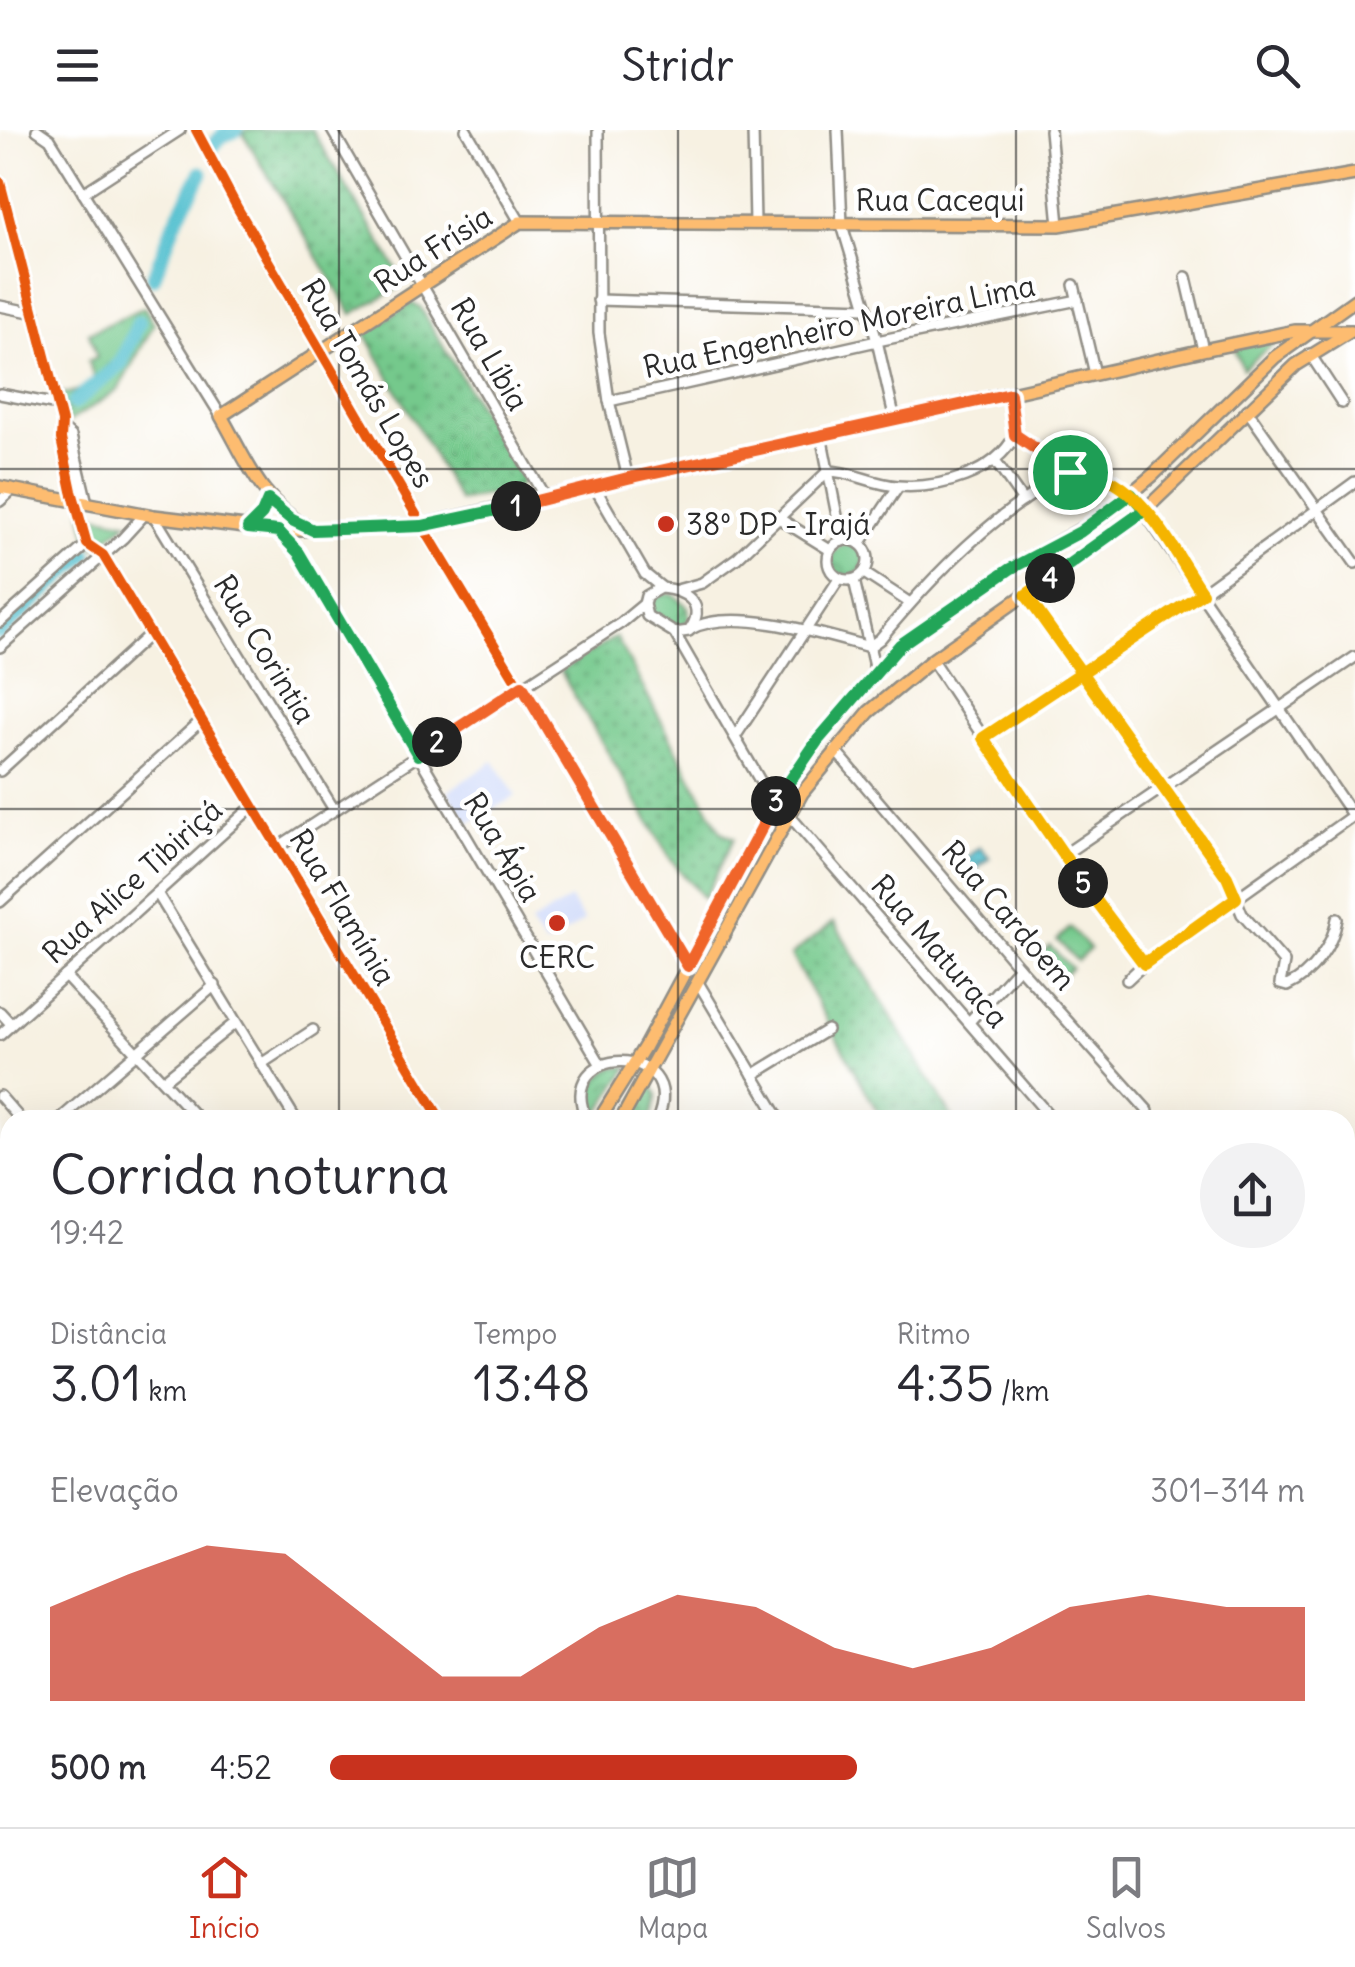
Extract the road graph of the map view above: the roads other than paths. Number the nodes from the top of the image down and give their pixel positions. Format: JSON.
{"nodes":[{"id":1,"x":37,"y":130,"type":"edge"},
{"id":2,"x":180,"y":130,"type":"edge"},
{"id":3,"x":212,"y":130,"type":"edge"},
{"id":4,"x":332,"y":130,"type":"edge"},
{"id":5,"x":466,"y":130,"type":"edge"},
{"id":6,"x":598,"y":130,"type":"edge"},
{"id":7,"x":753,"y":130,"type":"edge"},
{"id":8,"x":838,"y":130,"type":"edge"},
{"id":9,"x":1050,"y":130,"type":"edge"},
{"id":10,"x":197,"y":134,"type":"edge"},
{"id":11,"x":1355,"y":174,"type":"edge"},
{"id":12,"x":0,"y":182,"type":"edge"},
{"id":13,"x":83,"y":193,"type":"junction"},
{"id":14,"x":5,"y":214,"type":"edge"},
{"id":15,"x":520,"y":222,"type":"junction"},
{"id":16,"x":601,"y":222,"type":"junction"},
{"id":17,"x":756,"y":224,"type":"junction"},
{"id":18,"x":842,"y":224,"type":"junction"},
{"id":19,"x":1059,"y":226,"type":"junction"},
{"id":20,"x":1186,"y":277,"type":"dead end"},
{"id":21,"x":1074,"y":285,"type":"dead end"},
{"id":22,"x":422,"y":286,"type":"junction"},
{"id":23,"x":598,"y":300,"type":"junction"},
{"id":24,"x":1078,"y":300,"type":"junction"},
{"id":25,"x":1355,"y":300,"type":"edge"},
{"id":26,"x":0,"y":306,"type":"edge"},
{"id":27,"x":866,"y":308,"type":"junction"},
{"id":28,"x":35,"y":312,"type":"junction"},
{"id":29,"x":1310,"y":330,"type":"junction"},
{"id":30,"x":1353,"y":330,"type":"edge"},
{"id":31,"x":877,"y":341,"type":"junction"},
{"id":32,"x":1202,"y":350,"type":"junction"},
{"id":33,"x":320,"y":352,"type":"junction"},
{"id":34,"x":1310,"y":354,"type":"junction"},
{"id":35,"x":1095,"y":374,"type":"junction"},
{"id":36,"x":0,"y":394,"type":"edge"},
{"id":37,"x":1010,"y":394,"type":"junction"},
{"id":38,"x":610,"y":401,"type":"junction"},
{"id":39,"x":1342,"y":403,"type":"dead end"},
{"id":40,"x":58,"y":405,"type":"junction"},
{"id":41,"x":1248,"y":410,"type":"junction"},
{"id":42,"x":221,"y":416,"type":"junction"},
{"id":43,"x":895,"y":420,"type":"junction"},
{"id":44,"x":822,"y":435,"type":"junction"},
{"id":45,"x":1015,"y":435,"type":"junction"},
{"id":46,"x":995,"y":462,"type":"junction"},
{"id":47,"x":828,"y":471,"type":"junction"},
{"id":48,"x":1070,"y":472,"type":"junction"},
{"id":49,"x":628,"y":478,"type":"junction"},
{"id":50,"x":1355,"y":482,"type":"edge"},
{"id":51,"x":594,"y":486,"type":"junction"},
{"id":52,"x":898,"y":486,"type":"junction"},
{"id":53,"x":6,"y":488,"type":"edge"},
{"id":54,"x":1131,"y":494,"type":"junction"},
{"id":55,"x":546,"y":499,"type":"junction"},
{"id":56,"x":268,"y":500,"type":"junction"},
{"id":57,"x":0,"y":501,"type":"edge"},
{"id":58,"x":1023,"y":501,"type":"junction"},
{"id":59,"x":81,"y":502,"type":"junction"},
{"id":60,"x":1317,"y":509,"type":"junction"},
{"id":61,"x":1145,"y":510,"type":"junction"},
{"id":62,"x":150,"y":515,"type":"junction"},
{"id":63,"x":780,"y":519,"type":"junction"},
{"id":64,"x":422,"y":526,"type":"junction"},
{"id":65,"x":248,"y":528,"type":"junction"},
{"id":66,"x":307,"y":530,"type":"junction"},
{"id":67,"x":278,"y":531,"type":"junction"},
{"id":68,"x":842,"y":541,"type":"junction"},
{"id":69,"x":87,"y":544,"type":"junction"},
{"id":70,"x":860,"y":544,"type":"junction"},
{"id":71,"x":830,"y":550,"type":"junction"},
{"id":72,"x":299,"y":553,"type":"junction"},
{"id":73,"x":103,"y":555,"type":"junction"},
{"id":74,"x":1355,"y":563,"type":"edge"},
{"id":75,"x":864,"y":573,"type":"junction"},
{"id":76,"x":644,"y":574,"type":"junction"},
{"id":77,"x":839,"y":578,"type":"junction"},
{"id":78,"x":854,"y":580,"type":"junction"},
{"id":79,"x":702,"y":583,"type":"junction"},
{"id":80,"x":664,"y":588,"type":"junction"},
{"id":81,"x":678,"y":590,"type":"junction"},
{"id":82,"x":1202,"y":593,"type":"junction"},
{"id":83,"x":1026,"y":595,"type":"junction"},
{"id":84,"x":645,"y":600,"type":"junction"},
{"id":85,"x":910,"y":603,"type":"junction"},
{"id":86,"x":694,"y":607,"type":"junction"},
{"id":87,"x":0,"y":622,"type":"edge"},
{"id":88,"x":653,"y":622,"type":"junction"},
{"id":89,"x":620,"y":623,"type":"junction"},
{"id":90,"x":718,"y":623,"type":"junction"},
{"id":91,"x":689,"y":630,"type":"junction"},
{"id":92,"x":806,"y":630,"type":"junction"},
{"id":93,"x":674,"y":632,"type":"junction"},
{"id":94,"x":150,"y":634,"type":"junction"},
{"id":95,"x":0,"y":646,"type":"edge"},
{"id":96,"x":868,"y":648,"type":"junction"},
{"id":97,"x":685,"y":649,"type":"junction"},
{"id":98,"x":1355,"y":657,"type":"edge"},
{"id":99,"x":932,"y":660,"type":"junction"},
{"id":100,"x":875,"y":671,"type":"junction"},
{"id":101,"x":1081,"y":674,"type":"junction"},
{"id":102,"x":522,"y":686,"type":"junction"},
{"id":103,"x":1280,"y":708,"type":"junction"},
{"id":104,"x":202,"y":720,"type":"junction"},
{"id":105,"x":735,"y":736,"type":"junction"},
{"id":106,"x":983,"y":738,"type":"junction"},
{"id":107,"x":835,"y":750,"type":"junction"},
{"id":108,"x":418,"y":755,"type":"junction"},
{"id":109,"x":0,"y":771,"type":"edge"},
{"id":110,"x":1162,"y":789,"type":"junction"},
{"id":111,"x":253,"y":806,"type":"junction"},
{"id":112,"x":774,"y":806,"type":"junction"},
{"id":113,"x":333,"y":808,"type":"junction"},
{"id":114,"x":790,"y":814,"type":"junction"},
{"id":115,"x":1354,"y":815,"type":"edge"},
{"id":116,"x":278,"y":846,"type":"junction"},
{"id":117,"x":1062,"y":856,"type":"junction"},
{"id":118,"x":157,"y":892,"type":"junction"},
{"id":119,"x":1236,"y":898,"type":"junction"},
{"id":120,"x":0,"y":902,"type":"edge"},
{"id":121,"x":1337,"y":919,"type":"dead end"},
{"id":122,"x":1144,"y":964,"type":"junction"},
{"id":123,"x":688,"y":966,"type":"junction"},
{"id":124,"x":1019,"y":966,"type":"junction"},
{"id":125,"x":64,"y":976,"type":"junction"},
{"id":126,"x":1127,"y":980,"type":"dead end"},
{"id":127,"x":698,"y":984,"type":"junction"},
{"id":128,"x":215,"y":986,"type":"junction"},
{"id":129,"x":0,"y":1012,"type":"edge"},
{"id":130,"x":970,"y":1022,"type":"junction"},
{"id":131,"x":235,"y":1023,"type":"junction"},
{"id":132,"x":11,"y":1024,"type":"junction"},
{"id":133,"x":313,"y":1030,"type":"dead end"},
{"id":134,"x":827,"y":1030,"type":"dead end"},
{"id":135,"x":0,"y":1035,"type":"edge"},
{"id":136,"x":139,"y":1054,"type":"junction"},
{"id":137,"x":635,"y":1062,"type":"junction"},
{"id":138,"x":261,"y":1064,"type":"junction"},
{"id":139,"x":602,"y":1064,"type":"junction"},
{"id":140,"x":649,"y":1071,"type":"junction"},
{"id":141,"x":753,"y":1075,"type":"junction"},
{"id":142,"x":164,"y":1080,"type":"junction"},
{"id":143,"x":72,"y":1110,"type":"edge"},
{"id":144,"x":190,"y":1110,"type":"edge"},
{"id":145,"x":290,"y":1110,"type":"edge"},
{"id":146,"x":435,"y":1110,"type":"edge"},
{"id":147,"x":584,"y":1110,"type":"edge"},
{"id":148,"x":605,"y":1110,"type":"edge"},
{"id":149,"x":627,"y":1110,"type":"edge"},
{"id":150,"x":660,"y":1110,"type":"edge"},
{"id":151,"x":774,"y":1110,"type":"edge"},
{"id":152,"x":1045,"y":1110,"type":"edge"},
{"id":153,"x":1148,"y":1110,"type":"dead end"}],
"edges":[{"from":1,"to":13,"type":"street"},
{"from":2,"to":13,"type":"street"},
{"from":3,"to":10,"type":"street"},
{"from":4,"to":22,"type":"street","name":"Rua Líbia"},
{"from":5,"to":15,"type":"street"},
{"from":6,"to":16,"type":"street"},
{"from":7,"to":17,"type":"street"},
{"from":8,"to":18,"type":"street"},
{"from":9,"to":19,"type":"street"},
{"from":10,"to":33,"type":"street","name":"Rua Tomás Lopes"},
{"from":11,"to":19,"type":"main road","name":"Rua Cacequi"},
{"from":12,"to":14,"type":"street"},
{"from":13,"to":42,"type":"street"},
{"from":14,"to":28,"type":"street"},
{"from":15,"to":16,"type":"main road","name":"Rua Cacequi"},
{"from":15,"to":22,"type":"main road","name":"Rua Frísia"},
{"from":16,"to":17,"type":"main road","name":"Rua Cacequi"},
{"from":16,"to":23,"type":"street"},
{"from":17,"to":18,"type":"main road","name":"Rua Cacequi"},
{"from":18,"to":19,"type":"main road","name":"Rua Cacequi"},
{"from":18,"to":27,"type":"street"},
{"from":20,"to":32,"type":"street"},
{"from":21,"to":24,"type":"street"},
{"from":22,"to":33,"type":"main road","name":"Rua Frísia"},
{"from":22,"to":55,"type":"street","name":"Rua Líbia"},
{"from":23,"to":27,"type":"street"},
{"from":23,"to":38,"type":"street"},
{"from":24,"to":31,"type":"street","name":"Rua Engenheiro Moreira Lima"},
{"from":24,"to":35,"type":"street"},
{"from":25,"to":29,"type":"main road"},
{"from":26,"to":28,"type":"street"},
{"from":27,"to":31,"type":"street"},
{"from":28,"to":40,"type":"street"},
{"from":29,"to":30,"type":"main road"},
{"from":29,"to":32,"type":"main road"},
{"from":29,"to":54,"type":"main road"},
{"from":30,"to":34,"type":"main road"},
{"from":31,"to":38,"type":"street","name":"Rua Engenheiro Moreira Lima"},
{"from":31,"to":43,"type":"street"},
{"from":32,"to":35,"type":"main road"},
{"from":33,"to":42,"type":"main road","name":"Rua Frísia"},
{"from":33,"to":64,"type":"street","name":"Rua Tomás Lopes"},
{"from":34,"to":39,"type":"street"},
{"from":34,"to":41,"type":"main road"},
{"from":35,"to":37,"type":"main road"},
{"from":36,"to":40,"type":"street"},
{"from":37,"to":43,"type":"main road"},
{"from":37,"to":45,"type":"street"},
{"from":38,"to":49,"type":"street"},
{"from":40,"to":59,"type":"street"},
{"from":41,"to":60,"type":"street"},
{"from":41,"to":61,"type":"main road"},
{"from":42,"to":56,"type":"main road"},
{"from":43,"to":44,"type":"main road"},
{"from":44,"to":47,"type":"street"},
{"from":44,"to":49,"type":"main road"},
{"from":45,"to":46,"type":"street"},
{"from":45,"to":48,"type":"street"},
{"from":46,"to":52,"type":"street"},
{"from":46,"to":58,"type":"street"},
{"from":47,"to":52,"type":"street"},
{"from":47,"to":63,"type":"street"},
{"from":47,"to":68,"type":"street"},
{"from":48,"to":54,"type":"street"},
{"from":48,"to":58,"type":"street"},
{"from":49,"to":51,"type":"main road"},
{"from":50,"to":60,"type":"street"},
{"from":51,"to":55,"type":"main road"},
{"from":51,"to":76,"type":"street"},
{"from":52,"to":70,"type":"street"},
{"from":53,"to":57,"type":"street"},
{"from":53,"to":59,"type":"main road"},
{"from":54,"to":61,"type":"street"},
{"from":54,"to":100,"type":"main road"},
{"from":55,"to":64,"type":"main road"},
{"from":56,"to":65,"type":"main road"},
{"from":56,"to":66,"type":"main road"},
{"from":58,"to":85,"type":"street"},
{"from":59,"to":62,"type":"main road"},
{"from":59,"to":69,"type":"street"},
{"from":60,"to":74,"type":"street"},
{"from":60,"to":82,"type":"street"},
{"from":61,"to":82,"type":"street"},
{"from":61,"to":83,"type":"main road"},
{"from":62,"to":65,"type":"main road"},
{"from":62,"to":73,"type":"street"},
{"from":62,"to":113,"type":"street","name":"Rua Corintia"},
{"from":63,"to":71,"type":"street"},
{"from":63,"to":79,"type":"street"},
{"from":64,"to":66,"type":"main road"},
{"from":64,"to":102,"type":"street","name":"Rua Tomás Lopes"},
{"from":65,"to":67,"type":"main road"},
{"from":66,"to":67,"type":"main road"},
{"from":66,"to":72,"type":"street"},
{"from":67,"to":72,"type":"street","name":"Rua Ápia"},
{"from":68,"to":70,"type":"street"},
{"from":68,"to":71,"type":"street"},
{"from":69,"to":73,"type":"street"},
{"from":69,"to":87,"type":"street"},
{"from":70,"to":75,"type":"street"},
{"from":71,"to":77,"type":"street"},
{"from":72,"to":108,"type":"street","name":"Rua Ápia"},
{"from":73,"to":94,"type":"street","name":"Rua Flamínia"},
{"from":73,"to":95,"type":"street"},
{"from":75,"to":78,"type":"street"},
{"from":75,"to":85,"type":"street"},
{"from":76,"to":80,"type":"street"},
{"from":76,"to":84,"type":"street"},
{"from":77,"to":78,"type":"street"},
{"from":77,"to":92,"type":"street"},
{"from":78,"to":96,"type":"street"},
{"from":79,"to":81,"type":"street"},
{"from":79,"to":86,"type":"street"},
{"from":80,"to":81,"type":"street"},
{"from":80,"to":84,"type":"street"},
{"from":81,"to":86,"type":"street"},
{"from":82,"to":101,"type":"street"},
{"from":82,"to":103,"type":"street"},
{"from":83,"to":99,"type":"main road"},
{"from":83,"to":101,"type":"street"},
{"from":84,"to":88,"type":"street"},
{"from":84,"to":89,"type":"street"},
{"from":85,"to":96,"type":"street"},
{"from":86,"to":90,"type":"street"},
{"from":86,"to":91,"type":"street"},
{"from":88,"to":89,"type":"street"},
{"from":88,"to":93,"type":"street"},
{"from":89,"to":102,"type":"street"},
{"from":90,"to":91,"type":"street"},
{"from":90,"to":92,"type":"street"},
{"from":91,"to":93,"type":"street"},
{"from":91,"to":97,"type":"street"},
{"from":92,"to":96,"type":"street"},
{"from":92,"to":105,"type":"street"},
{"from":93,"to":97,"type":"street"},
{"from":94,"to":104,"type":"street","name":"Rua Flamínia"},
{"from":94,"to":109,"type":"street"},
{"from":96,"to":100,"type":"street"},
{"from":97,"to":105,"type":"street"},
{"from":98,"to":103,"type":"street"},
{"from":99,"to":106,"type":"street"},
{"from":99,"to":107,"type":"main road"},
{"from":100,"to":112,"type":"main road"},
{"from":101,"to":106,"type":"street"},
{"from":101,"to":110,"type":"street"},
{"from":102,"to":108,"type":"street"},
{"from":102,"to":123,"type":"street","name":"Rua Tomás Lopes"},
{"from":103,"to":110,"type":"street"},
{"from":103,"to":115,"type":"street"},
{"from":104,"to":111,"type":"street","name":"Rua Flamínia"},
{"from":104,"to":120,"type":"street"},
{"from":105,"to":112,"type":"street"},
{"from":106,"to":117,"type":"street"},
{"from":107,"to":114,"type":"main road"},
{"from":107,"to":124,"type":"street","name":"Rua Cardoem"},
{"from":108,"to":113,"type":"street"},
{"from":108,"to":139,"type":"street","name":"Rua Ápia"},
{"from":110,"to":117,"type":"street"},
{"from":110,"to":119,"type":"street"},
{"from":111,"to":116,"type":"street","name":"Rua Flamínia"},
{"from":111,"to":118,"type":"street","name":"Rua Alice Tibiriçá"},
{"from":112,"to":123,"type":"main road"},
{"from":113,"to":116,"type":"street"},
{"from":114,"to":127,"type":"main road"},
{"from":114,"to":130,"type":"street","name":"Rua Maturaca"},
{"from":115,"to":119,"type":"street"},
{"from":116,"to":146,"type":"street","name":"Rua Flamínia"},
{"from":117,"to":122,"type":"street"},
{"from":118,"to":125,"type":"street","name":"Rua Alice Tibiriçá"},
{"from":118,"to":128,"type":"street"},
{"from":119,"to":121,"type":"street"},
{"from":119,"to":122,"type":"street"},
{"from":122,"to":126,"type":"street"},
{"from":123,"to":137,"type":"main road"},
{"from":124,"to":130,"type":"street"},
{"from":124,"to":153,"type":"street","name":"Rua Cardoem"},
{"from":125,"to":132,"type":"street","name":"Rua Alice Tibiriçá"},
{"from":125,"to":136,"type":"street"},
{"from":127,"to":140,"type":"main road"},
{"from":127,"to":141,"type":"street"},
{"from":128,"to":131,"type":"street"},
{"from":128,"to":136,"type":"street"},
{"from":129,"to":132,"type":"street"},
{"from":130,"to":152,"type":"street","name":"Rua Maturaca"},
{"from":131,"to":138,"type":"street"},
{"from":131,"to":142,"type":"street"},
{"from":132,"to":135,"type":"street","name":"Rua Alice Tibiriçá"},
{"from":133,"to":138,"type":"street"},
{"from":134,"to":141,"type":"street"},
{"from":136,"to":142,"type":"street"},
{"from":136,"to":143,"type":"street"},
{"from":137,"to":139,"type":"street"},
{"from":137,"to":140,"type":"street"},
{"from":137,"to":148,"type":"main road"},
{"from":138,"to":145,"type":"street"},
{"from":139,"to":147,"type":"street"},
{"from":140,"to":149,"type":"main road"},
{"from":140,"to":150,"type":"street"},
{"from":141,"to":151,"type":"street"},
{"from":142,"to":144,"type":"street"}]}
